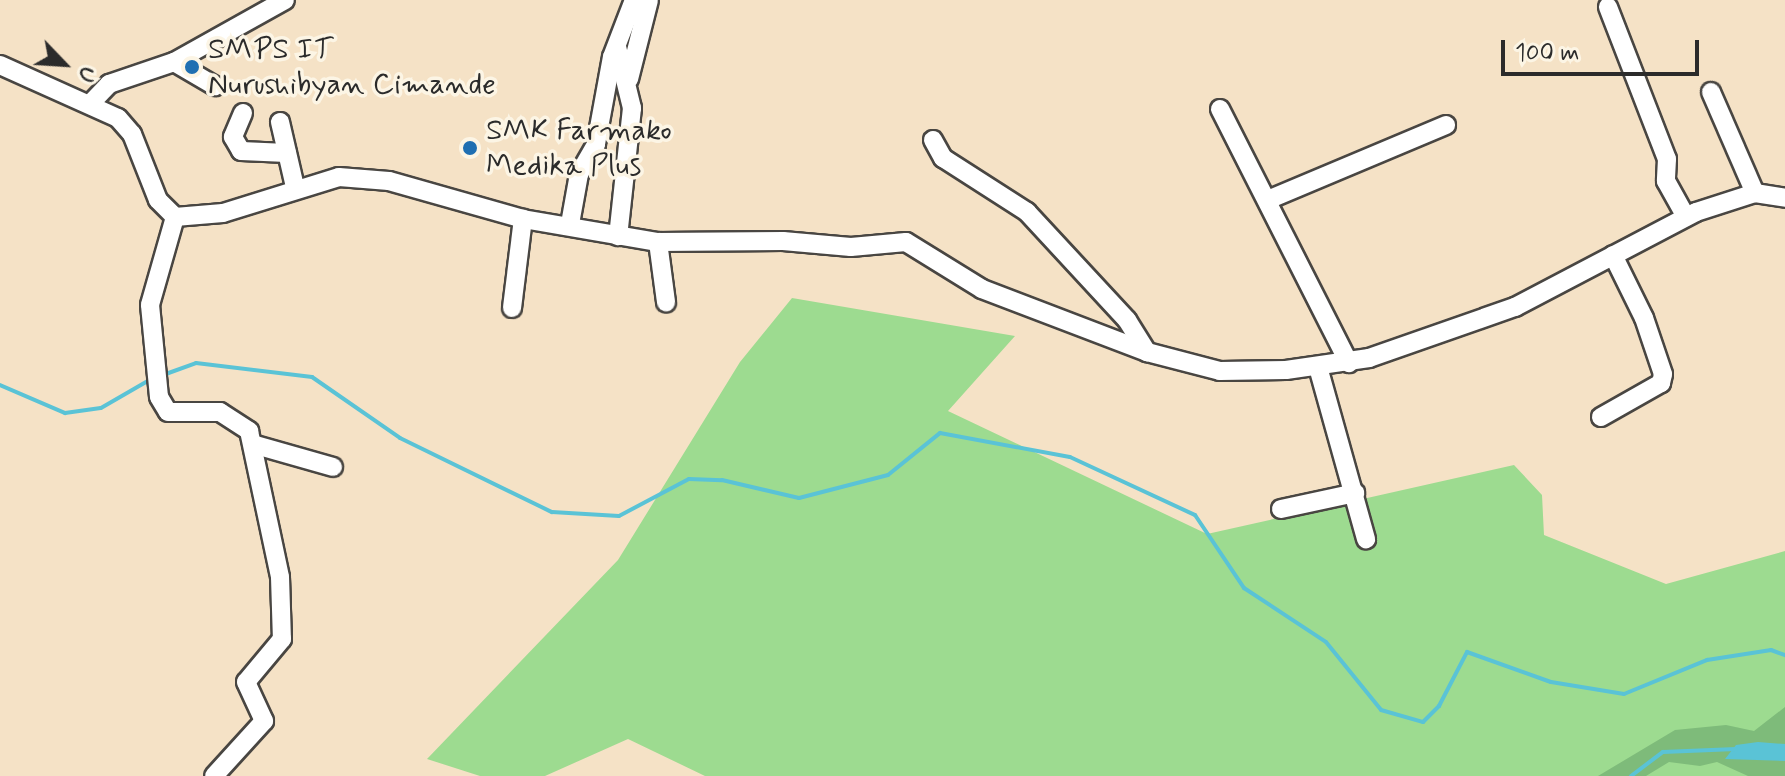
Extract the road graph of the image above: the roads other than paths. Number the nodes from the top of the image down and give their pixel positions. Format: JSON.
{"nodes":[{"id":1,"x":285,"y":0,"type":"edge"},
{"id":2,"x":634,"y":0,"type":"edge"},
{"id":3,"x":649,"y":0,"type":"edge"},
{"id":4,"x":1608,"y":7,"type":"dead end"},
{"id":5,"x":617,"y":47,"type":"junction"},
{"id":6,"x":174,"y":62,"type":"junction"},
{"id":7,"x":0,"y":65,"type":"edge"},
{"id":8,"x":629,"y":79,"type":"junction"},
{"id":9,"x":215,"y":86,"type":"dead end"},
{"id":10,"x":1711,"y":92,"type":"dead end"},
{"id":11,"x":90,"y":104,"type":"junction"},
{"id":12,"x":1220,"y":109,"type":"dead end"},
{"id":13,"x":243,"y":113,"type":"dead end"},
{"id":14,"x":280,"y":122,"type":"dead end"},
{"id":15,"x":1446,"y":125,"type":"dead end"},
{"id":16,"x":933,"y":140,"type":"dead end"},
{"id":17,"x":287,"y":153,"type":"junction"},
{"id":18,"x":295,"y":187,"type":"junction"},
{"id":19,"x":1755,"y":193,"type":"junction"},
{"id":20,"x":1785,"y":198,"type":"edge"},
{"id":21,"x":1270,"y":199,"type":"junction"},
{"id":22,"x":175,"y":217,"type":"junction"},
{"id":23,"x":1686,"y":217,"type":"junction"},
{"id":24,"x":523,"y":219,"type":"junction"},
{"id":25,"x":570,"y":224,"type":"junction"},
{"id":26,"x":618,"y":236,"type":"junction"},
{"id":27,"x":658,"y":242,"type":"junction"},
{"id":28,"x":1613,"y":255,"type":"junction"},
{"id":29,"x":666,"y":302,"type":"dead end"},
{"id":30,"x":512,"y":308,"type":"dead end"},
{"id":31,"x":1147,"y":352,"type":"junction"},
{"id":32,"x":1349,"y":363,"type":"junction"},
{"id":33,"x":1318,"y":367,"type":"junction"},
{"id":34,"x":1601,"y":417,"type":"dead end"},
{"id":35,"x":256,"y":445,"type":"junction"},
{"id":36,"x":333,"y":467,"type":"dead end"},
{"id":37,"x":1355,"y":493,"type":"junction"},
{"id":38,"x":1281,"y":509,"type":"dead end"},
{"id":39,"x":1366,"y":539,"type":"dead end"},
{"id":40,"x":214,"y":776,"type":"edge"}],
"edges":[{"from":1,"to":6,"type":"street"},
{"from":2,"to":5,"type":"street"},
{"from":3,"to":8,"type":"street"},
{"from":4,"to":23,"type":"street"},
{"from":5,"to":8,"type":"street"},
{"from":5,"to":25,"type":"street"},
{"from":6,"to":9,"type":"street"},
{"from":6,"to":11,"type":"street"},
{"from":7,"to":11,"type":"street"},
{"from":8,"to":26,"type":"street"},
{"from":10,"to":19,"type":"street"},
{"from":11,"to":22,"type":"street"},
{"from":12,"to":21,"type":"street"},
{"from":13,"to":17,"type":"street"},
{"from":14,"to":17,"type":"street"},
{"from":15,"to":21,"type":"street"},
{"from":16,"to":31,"type":"street"},
{"from":17,"to":18,"type":"street"},
{"from":18,"to":22,"type":"street"},
{"from":18,"to":24,"type":"street"},
{"from":19,"to":20,"type":"street"},
{"from":19,"to":23,"type":"street"},
{"from":21,"to":32,"type":"street"},
{"from":22,"to":35,"type":"street"},
{"from":23,"to":28,"type":"street"},
{"from":24,"to":25,"type":"street"},
{"from":24,"to":30,"type":"street"},
{"from":25,"to":26,"type":"street"},
{"from":26,"to":27,"type":"street"},
{"from":27,"to":29,"type":"street"},
{"from":27,"to":31,"type":"street"},
{"from":28,"to":32,"type":"street"},
{"from":28,"to":34,"type":"street"},
{"from":31,"to":33,"type":"street"},
{"from":32,"to":33,"type":"street"},
{"from":33,"to":37,"type":"street"},
{"from":35,"to":36,"type":"street"},
{"from":35,"to":40,"type":"street"},
{"from":37,"to":38,"type":"street"},
{"from":37,"to":39,"type":"street"}]}
